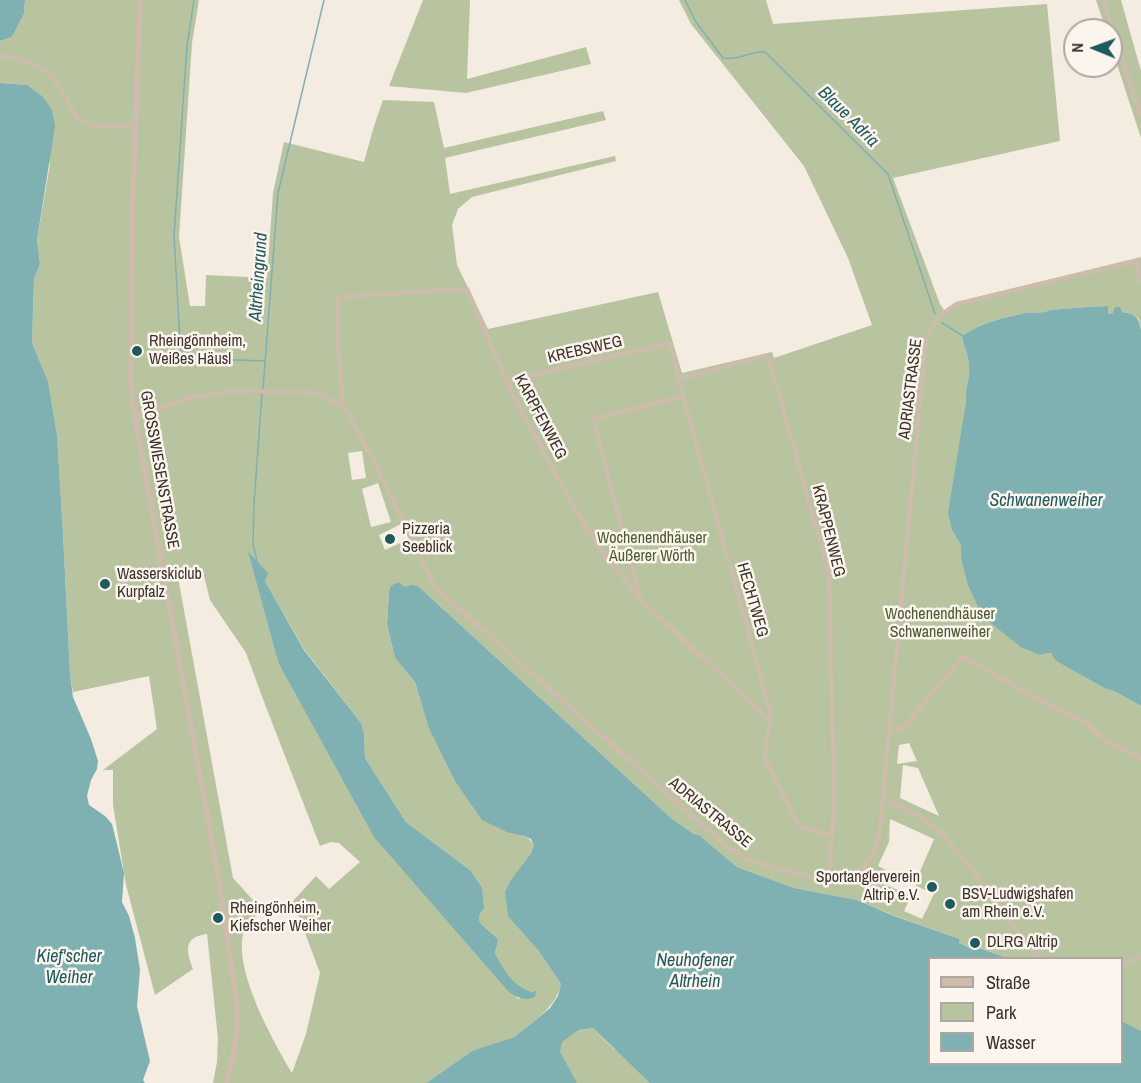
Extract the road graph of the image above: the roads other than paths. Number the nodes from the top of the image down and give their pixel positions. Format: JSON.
{"nodes":[{"id":1,"x":140,"y":0,"type":"edge"},
{"id":2,"x":1103,"y":0,"type":"edge"},
{"id":3,"x":0,"y":56,"type":"edge"},
{"id":4,"x":1141,"y":116,"type":"edge"},
{"id":5,"x":135,"y":127,"type":"junction"},
{"id":6,"x":1138,"y":260,"type":"edge"},
{"id":7,"x":1141,"y":282,"type":"edge"},
{"id":8,"x":670,"y":343,"type":"joint"},
{"id":9,"x":679,"y":379,"type":"junction"},
{"id":10,"x":507,"y":381,"type":"junction"},
{"id":11,"x":683,"y":396,"type":"junction"},
{"id":12,"x":343,"y":408,"type":"junction"},
{"id":13,"x":134,"y":417,"type":"junction"},
{"id":14,"x":640,"y":599,"type":"junction"},
{"id":15,"x":770,"y":720,"type":"junction"},
{"id":16,"x":890,"y":728,"type":"junction"},
{"id":17,"x":1141,"y":759,"type":"edge"},
{"id":18,"x":883,"y":799,"type":"junction"},
{"id":19,"x":832,"y":836,"type":"junction"},
{"id":20,"x":829,"y":881,"type":"junction"},
{"id":21,"x":1141,"y":956,"type":"edge"},
{"id":22,"x":1039,"y":957,"type":"edge"},
{"id":23,"x":1123,"y":965,"type":"edge"},
{"id":24,"x":227,"y":1083,"type":"edge"}],
"edges":[{"from":1,"to":5,"type":"street","name":"GROSSWIESENSTRASSE"},
{"from":2,"to":4,"type":"street"},
{"from":3,"to":5,"type":"street"},
{"from":5,"to":13,"type":"street","name":"GROSSWIESENSTRASSE"},
{"from":6,"to":7,"type":"street"},
{"from":6,"to":16,"type":"street","name":"ADRIASTRASSE"},
{"from":8,"to":9,"type":"street","name":"HECHTWEG"},
{"from":8,"to":10,"type":"street","name":"KREBSWEG"},
{"from":9,"to":11,"type":"street","name":"HECHTWEG"},
{"from":9,"to":19,"type":"street","name":"KRAPPENWEG"},
{"from":10,"to":12,"type":"street","name":"KARPFENWEG"},
{"from":10,"to":14,"type":"street","name":"KARPFENWEG"},
{"from":11,"to":14,"type":"street"},
{"from":11,"to":15,"type":"street","name":"HECHTWEG"},
{"from":12,"to":13,"type":"street","name":"ADRIASTRASSE"},
{"from":12,"to":20,"type":"street","name":"ADRIASTRASSE"},
{"from":13,"to":24,"type":"street","name":"GROSSWIESENSTRASSE"},
{"from":14,"to":15,"type":"street","name":"KARPFENWEG"},
{"from":15,"to":19,"type":"street","name":"HECHTWEG"},
{"from":16,"to":17,"type":"street"},
{"from":16,"to":18,"type":"street","name":"ADRIASTRASSE"},
{"from":18,"to":20,"type":"street","name":"ADRIASTRASSE"},
{"from":18,"to":22,"type":"street"},
{"from":19,"to":20,"type":"street","name":"KRAPPENWEG"},
{"from":21,"to":23,"type":"street"}]}
